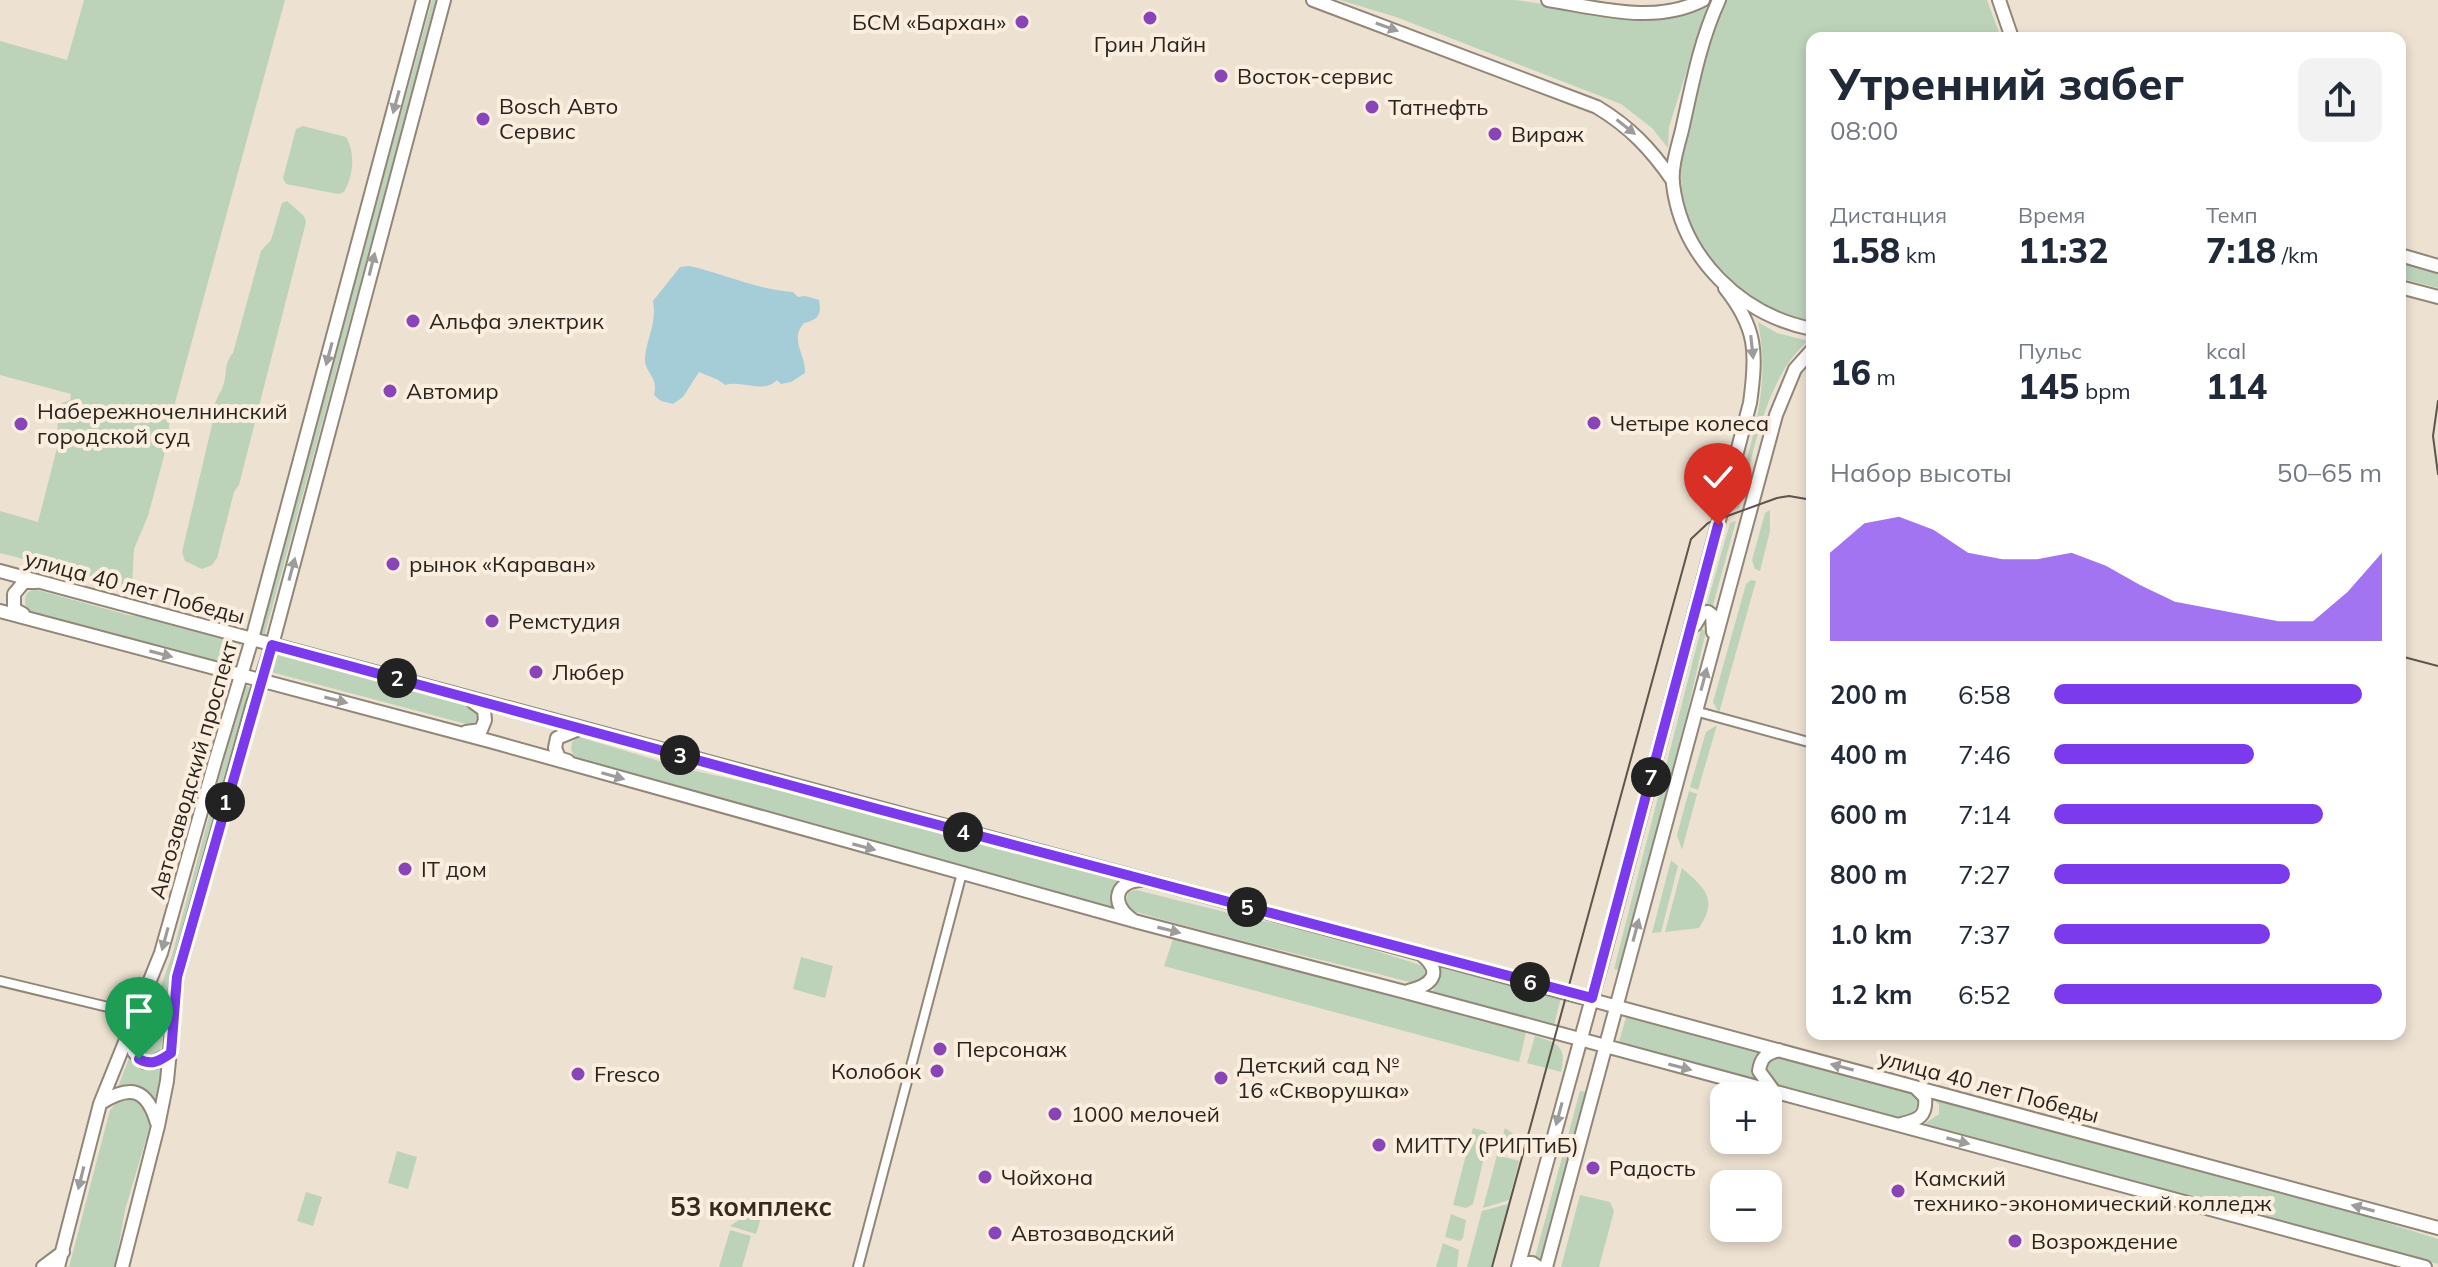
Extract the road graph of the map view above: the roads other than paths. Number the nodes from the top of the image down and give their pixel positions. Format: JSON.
{"nodes":[{"id":1,"x":423,"y":0,"type":"edge"},
{"id":2,"x":444,"y":0,"type":"edge"},
{"id":3,"x":1313,"y":0,"type":"edge"},
{"id":4,"x":1548,"y":0,"type":"edge"},
{"id":5,"x":1703,"y":0,"type":"edge"},
{"id":6,"x":1719,"y":0,"type":"edge"},
{"id":7,"x":1999,"y":0,"type":"edge"},
{"id":8,"x":2010,"y":32,"type":"edge"},
{"id":9,"x":406,"y":67,"type":"junction"},
{"id":10,"x":423,"y":72,"type":"junction"},
{"id":11,"x":1673,"y":181,"type":"junction"},
{"id":12,"x":2406,"y":257,"type":"edge"},
{"id":13,"x":2438,"y":266,"type":"edge"},
{"id":14,"x":1718,"y":279,"type":"junction"},
{"id":15,"x":2406,"y":289,"type":"edge"},
{"id":16,"x":2438,"y":297,"type":"edge"},
{"id":17,"x":1806,"y":328,"type":"edge"},
{"id":18,"x":1806,"y":357,"type":"edge"},
{"id":19,"x":0,"y":571,"type":"edge"},
{"id":20,"x":44,"y":583,"type":"junction"},
{"id":21,"x":0,"y":611,"type":"edge"},
{"id":22,"x":34,"y":620,"type":"junction"},
{"id":23,"x":1689,"y":635,"type":"junction"},
{"id":24,"x":252,"y":639,"type":"junction"},
{"id":25,"x":1714,"y":643,"type":"junction"},
{"id":26,"x":272,"y":645,"type":"junction"},
{"id":27,"x":241,"y":675,"type":"junction"},
{"id":28,"x":260,"y":680,"type":"junction"},
{"id":29,"x":465,"y":697,"type":"junction"},
{"id":30,"x":1695,"y":711,"type":"junction"},
{"id":31,"x":582,"y":728,"type":"junction"},
{"id":32,"x":454,"y":732,"type":"junction"},
{"id":33,"x":1806,"y":741,"type":"edge"},
{"id":34,"x":581,"y":767,"type":"junction"},
{"id":35,"x":962,"y":873,"type":"junction"},
{"id":36,"x":1145,"y":880,"type":"junction"},
{"id":37,"x":1138,"y":922,"type":"junction"},
{"id":38,"x":1421,"y":953,"type":"junction"},
{"id":39,"x":0,"y":981,"type":"edge"},
{"id":40,"x":1405,"y":992,"type":"junction"},
{"id":41,"x":1592,"y":998,"type":"junction"},
{"id":42,"x":1616,"y":1005,"type":"junction"},
{"id":43,"x":137,"y":1014,"type":"junction"},
{"id":44,"x":128,"y":1034,"type":"junction"},
{"id":45,"x":1580,"y":1039,"type":"junction"},
{"id":46,"x":1604,"y":1046,"type":"junction"},
{"id":47,"x":1779,"y":1050,"type":"junction"},
{"id":48,"x":171,"y":1053,"type":"junction"},
{"id":49,"x":1742,"y":1082,"type":"edge"},
{"id":50,"x":1767,"y":1082,"type":"edge"},
{"id":51,"x":1905,"y":1084,"type":"junction"},
{"id":52,"x":1782,"y":1092,"type":"edge"},
{"id":53,"x":100,"y":1104,"type":"junction"},
{"id":54,"x":1898,"y":1124,"type":"junction"},
{"id":55,"x":158,"y":1126,"type":"junction"},
{"id":56,"x":2438,"y":1228,"type":"edge"},
{"id":57,"x":63,"y":1252,"type":"junction"},
{"id":58,"x":43,"y":1267,"type":"edge"},
{"id":59,"x":58,"y":1267,"type":"edge"},
{"id":60,"x":122,"y":1267,"type":"edge"},
{"id":61,"x":858,"y":1267,"type":"edge"},
{"id":62,"x":1518,"y":1267,"type":"edge"},
{"id":63,"x":1524,"y":1267,"type":"edge"},
{"id":64,"x":1538,"y":1267,"type":"edge"},
{"id":65,"x":1546,"y":1267,"type":"edge"},
{"id":66,"x":2425,"y":1267,"type":"edge"}],
"edges":[{"from":1,"to":9,"type":"street","name":"Автозаводский проспект"},
{"from":2,"to":10,"type":"street","name":"Автозаводский проспект"},
{"from":3,"to":11,"type":"street","one_way":true},
{"from":4,"to":5,"type":"street"},
{"from":6,"to":11,"type":"street"},
{"from":7,"to":8,"type":"street"},
{"from":9,"to":10,"type":"street"},
{"from":9,"to":24,"type":"street","name":"Автозаводский проспект","one_way":true},
{"from":26,"to":10,"type":"street","name":"Автозаводский проспект","one_way":true},
{"from":11,"to":14,"type":"street"},
{"from":12,"to":13,"type":"street"},
{"from":14,"to":17,"type":"street"},
{"from":14,"to":23,"type":"street","one_way":true},
{"from":15,"to":16,"type":"street"},
{"from":18,"to":25,"type":"street"},
{"from":19,"to":20,"type":"street","name":"улица 40 лет Победы"},
{"from":20,"to":22,"type":"street"},
{"from":20,"to":24,"type":"street","name":"улица 40 лет Победы"},
{"from":21,"to":22,"type":"street"},
{"from":22,"to":27,"type":"street","one_way":true},
{"from":23,"to":25,"type":"street"},
{"from":23,"to":41,"type":"street"},
{"from":24,"to":26,"type":"street","name":"улица 40 лет Победы"},
{"from":24,"to":27,"type":"street","name":"Автозаводский проспект"},
{"from":30,"to":25,"type":"street","one_way":true},
{"from":26,"to":28,"type":"street","name":"Автозаводский проспект"},
{"from":26,"to":29,"type":"street","name":"улица 40 лет Победы"},
{"from":27,"to":28,"type":"street"},
{"from":27,"to":43,"type":"street","name":"Автозаводский проспект","one_way":true},
{"from":28,"to":32,"type":"street","one_way":true},
{"from":28,"to":48,"type":"street","name":"Автозаводский проспект"},
{"from":29,"to":31,"type":"street","name":"улица 40 лет Победы"},
{"from":29,"to":32,"type":"street"},
{"from":30,"to":33,"type":"street"},
{"from":42,"to":30,"type":"street","one_way":true},
{"from":31,"to":34,"type":"street"},
{"from":31,"to":36,"type":"street","name":"улица 40 лет Победы"},
{"from":32,"to":34,"type":"street"},
{"from":34,"to":35,"type":"street","one_way":true},
{"from":35,"to":37,"type":"street"},
{"from":35,"to":61,"type":"street"},
{"from":36,"to":37,"type":"street"},
{"from":36,"to":38,"type":"street","name":"улица 40 лет Победы"},
{"from":37,"to":40,"type":"street","one_way":true},
{"from":38,"to":40,"type":"street"},
{"from":38,"to":41,"type":"street","name":"улица 40 лет Победы"},
{"from":39,"to":43,"type":"street"},
{"from":40,"to":45,"type":"street"},
{"from":41,"to":42,"type":"street","name":"улица 40 лет Победы"},
{"from":41,"to":45,"type":"street"},
{"from":42,"to":46,"type":"street"},
{"from":42,"to":47,"type":"street","name":"улица 40 лет Победы"},
{"from":43,"to":44,"type":"street","name":"Автозаводский проспект"},
{"from":44,"to":48,"type":"street"},
{"from":44,"to":53,"type":"street","name":"Автозаводский проспект"},
{"from":45,"to":46,"type":"street"},
{"from":45,"to":62,"type":"street","one_way":true},
{"from":46,"to":49,"type":"street","one_way":true},
{"from":46,"to":65,"type":"street"},
{"from":47,"to":50,"type":"street"},
{"from":51,"to":47,"type":"street","name":"улица 40 лет Победы","one_way":true},
{"from":48,"to":55,"type":"street","name":"Автозаводский проспект"},
{"from":51,"to":54,"type":"street"},
{"from":56,"to":51,"type":"street","name":"улица 40 лет Победы","one_way":true},
{"from":52,"to":54,"type":"street"},
{"from":53,"to":55,"type":"street"},
{"from":53,"to":57,"type":"street","name":"Автозаводский проспект","one_way":true},
{"from":54,"to":66,"type":"street","one_way":true},
{"from":55,"to":60,"type":"street","name":"Автозаводский проспект"},
{"from":57,"to":58,"type":"street"},
{"from":57,"to":59,"type":"street","name":"Автозаводский проспект"},
{"from":63,"to":64,"type":"street"}]}
